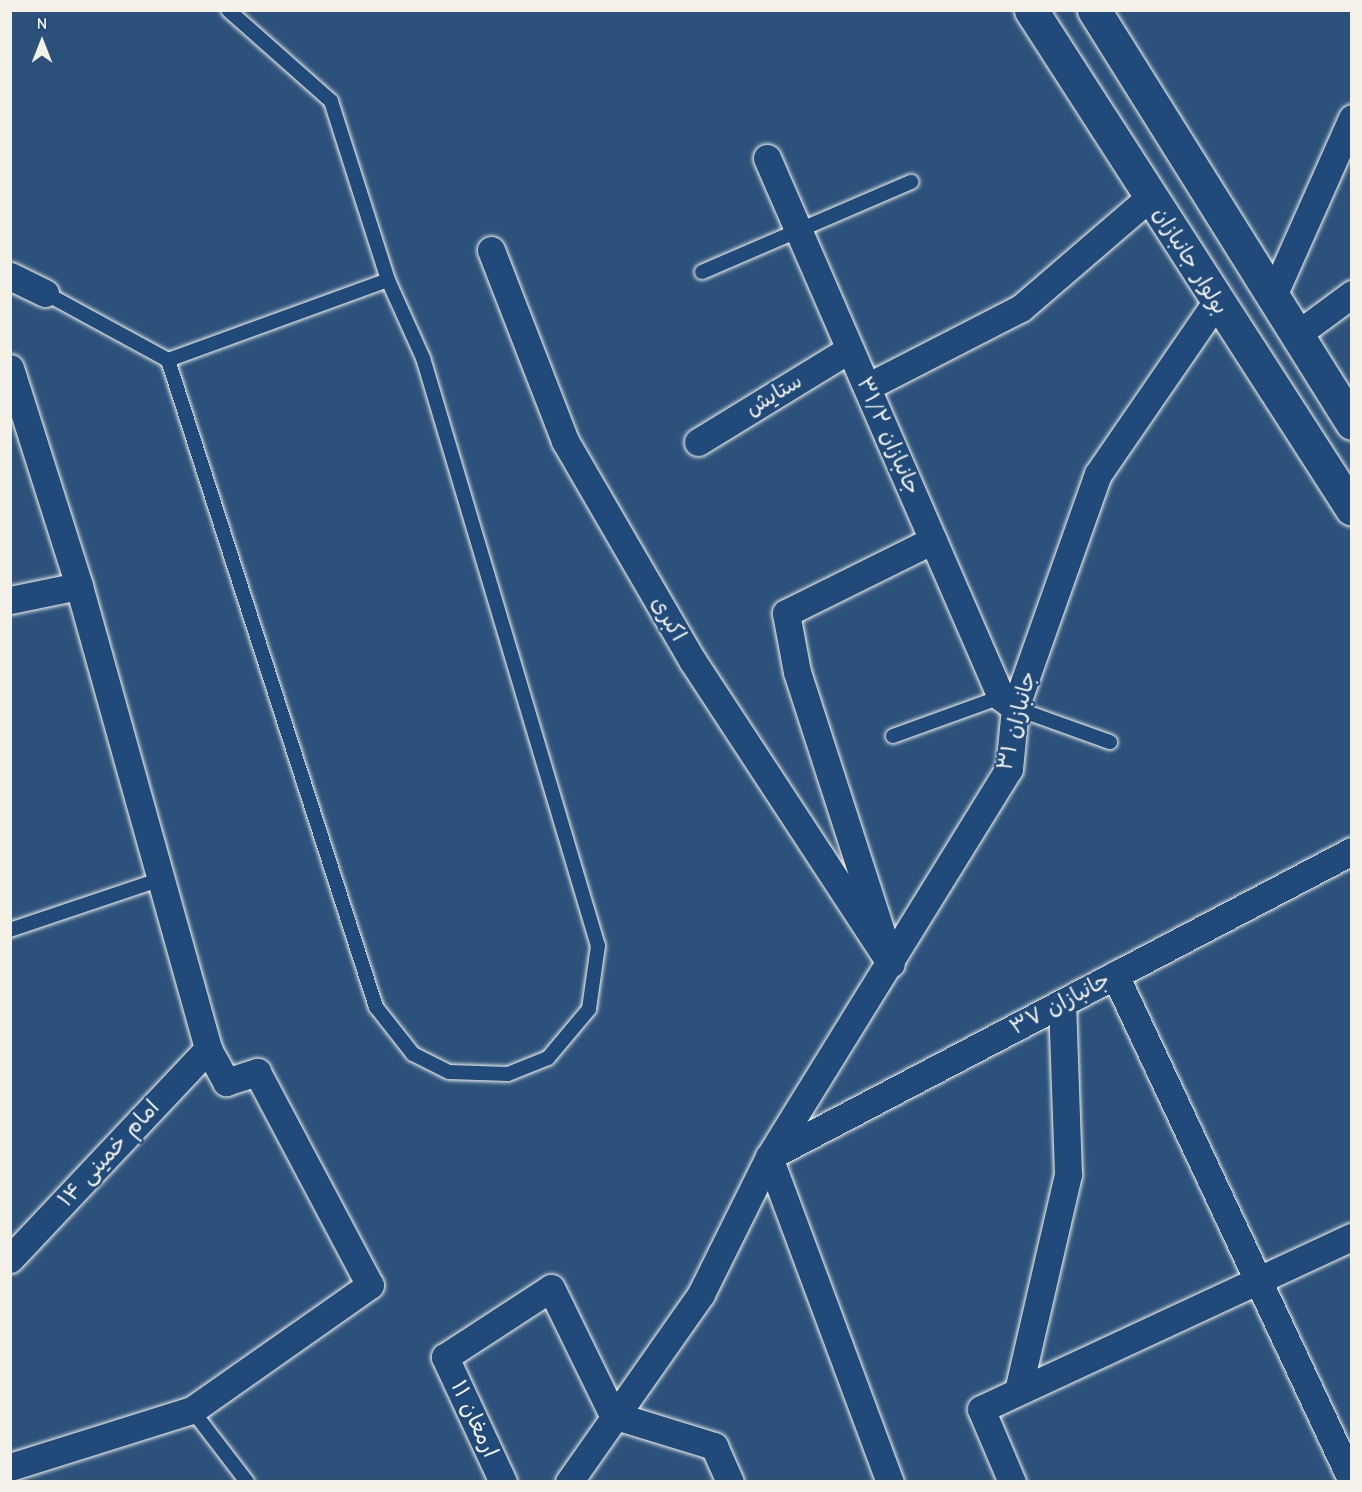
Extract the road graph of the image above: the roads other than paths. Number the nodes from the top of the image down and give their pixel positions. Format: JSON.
{"nodes":[{"id":1,"x":228,"y":10,"type":"edge"},
{"id":2,"x":1094,"y":10,"type":"edge"},
{"id":3,"x":1039,"y":13,"type":"edge"},
{"id":4,"x":1352,"y":118,"type":"edge"},
{"id":5,"x":767,"y":158,"type":"dead end"},
{"id":6,"x":911,"y":182,"type":"dead end"},
{"id":7,"x":1150,"y":197,"type":"junction"},
{"id":8,"x":798,"y":228,"type":"junction"},
{"id":9,"x":491,"y":250,"type":"dead end"},
{"id":10,"x":702,"y":272,"type":"dead end"},
{"id":11,"x":10,"y":276,"type":"edge"},
{"id":12,"x":388,"y":280,"type":"junction"},
{"id":13,"x":45,"y":293,"type":"joint"},
{"id":14,"x":1352,"y":294,"type":"edge"},
{"id":15,"x":1272,"y":298,"type":"junction"},
{"id":16,"x":1216,"y":302,"type":"junction"},
{"id":17,"x":1295,"y":336,"type":"junction"},
{"id":18,"x":850,"y":349,"type":"junction"},
{"id":19,"x":168,"y":360,"type":"junction"},
{"id":20,"x":10,"y":368,"type":"edge"},
{"id":21,"x":867,"y":387,"type":"junction"},
{"id":22,"x":17,"y":406,"type":"edge"},
{"id":23,"x":1352,"y":423,"type":"edge"},
{"id":24,"x":698,"y":442,"type":"dead end"},
{"id":25,"x":1352,"y":509,"type":"edge"},
{"id":26,"x":933,"y":540,"type":"junction"},
{"id":27,"x":79,"y":586,"type":"junction"},
{"id":28,"x":10,"y":600,"type":"edge"},
{"id":29,"x":1008,"y":703,"type":"junction"},
{"id":30,"x":893,"y":736,"type":"dead end"},
{"id":31,"x":1110,"y":742,"type":"dead end"},
{"id":32,"x":1352,"y":851,"type":"edge"},
{"id":33,"x":159,"y":880,"type":"junction"},
{"id":34,"x":10,"y":930,"type":"edge"},
{"id":35,"x":891,"y":964,"type":"junction"},
{"id":36,"x":1115,"y":975,"type":"junction"},
{"id":37,"x":1062,"y":1003,"type":"junction"},
{"id":38,"x":208,"y":1049,"type":"junction"},
{"id":39,"x":769,"y":1157,"type":"junction"},
{"id":40,"x":1350,"y":1242,"type":"edge"},
{"id":41,"x":10,"y":1259,"type":"edge"},
{"id":42,"x":1257,"y":1281,"type":"junction"},
{"id":43,"x":1018,"y":1391,"type":"junction"},
{"id":44,"x":192,"y":1410,"type":"junction"},
{"id":45,"x":613,"y":1414,"type":"junction"},
{"id":46,"x":10,"y":1467,"type":"edge"},
{"id":47,"x":1352,"y":1481,"type":"edge"},
{"id":48,"x":247,"y":1482,"type":"edge"},
{"id":49,"x":503,"y":1482,"type":"edge"},
{"id":50,"x":569,"y":1482,"type":"edge"},
{"id":51,"x":730,"y":1482,"type":"edge"},
{"id":52,"x":890,"y":1482,"type":"edge"},
{"id":53,"x":1012,"y":1482,"type":"edge"}],
"edges":[{"from":1,"to":12,"type":"lane"},
{"from":2,"to":15,"type":"main road"},
{"from":3,"to":7,"type":"main road","name":"بولوار جانبازان"},
{"from":4,"to":15,"type":"street"},
{"from":5,"to":8,"type":"street","name":"جانبازان ۳۱/۲"},
{"from":6,"to":8,"type":"lane"},
{"from":7,"to":16,"type":"main road","name":"بولوار جانبازان"},
{"from":7,"to":21,"type":"street"},
{"from":8,"to":10,"type":"lane"},
{"from":8,"to":18,"type":"street","name":"جانبازان ۳۱/۲"},
{"from":9,"to":35,"type":"street","name":"اکبری"},
{"from":11,"to":13,"type":"street"},
{"from":12,"to":19,"type":"lane"},
{"from":12,"to":19,"type":"lane"},
{"from":13,"to":19,"type":"lane"},
{"from":14,"to":17,"type":"street"},
{"from":15,"to":17,"type":"main road"},
{"from":16,"to":25,"type":"main road","name":"بولوار جانبازان"},
{"from":16,"to":29,"type":"street","name":"جانبازان ۳۱"},
{"from":17,"to":23,"type":"main road"},
{"from":18,"to":21,"type":"street","name":"جانبازان ۳۱/۲"},
{"from":18,"to":24,"type":"street","name":"ستایش"},
{"from":20,"to":22,"type":"street"},
{"from":21,"to":26,"type":"street","name":"جانبازان ۳۱/۲"},
{"from":22,"to":27,"type":"street"},
{"from":26,"to":29,"type":"street","name":"جانبازان ۳۱/۲"},
{"from":26,"to":35,"type":"street"},
{"from":27,"to":28,"type":"street"},
{"from":27,"to":33,"type":"street"},
{"from":29,"to":30,"type":"lane"},
{"from":29,"to":31,"type":"lane"},
{"from":29,"to":35,"type":"street","name":"جانبازان ۳۱"},
{"from":32,"to":36,"type":"street","name":"جانبازان ۳۷"},
{"from":33,"to":34,"type":"lane"},
{"from":33,"to":38,"type":"street"},
{"from":35,"to":39,"type":"street","name":"جانبازان ۳۱"},
{"from":36,"to":37,"type":"street","name":"جانبازان ۳۷"},
{"from":36,"to":42,"type":"street"},
{"from":37,"to":39,"type":"street","name":"جانبازان ۳۷"},
{"from":37,"to":43,"type":"street"},
{"from":38,"to":41,"type":"street","name":"امام خمینی ۱۴"},
{"from":38,"to":44,"type":"street"},
{"from":39,"to":45,"type":"street","name":"جانبازان ۳۱"},
{"from":39,"to":52,"type":"street"},
{"from":40,"to":42,"type":"street"},
{"from":42,"to":43,"type":"street"},
{"from":42,"to":47,"type":"street"},
{"from":43,"to":53,"type":"street"},
{"from":44,"to":46,"type":"street"},
{"from":44,"to":48,"type":"lane"},
{"from":45,"to":49,"type":"street","name":"ارمغان ۱۱"},
{"from":45,"to":50,"type":"street","name":"جانبازان ۳۱"},
{"from":45,"to":51,"type":"street"}]}
